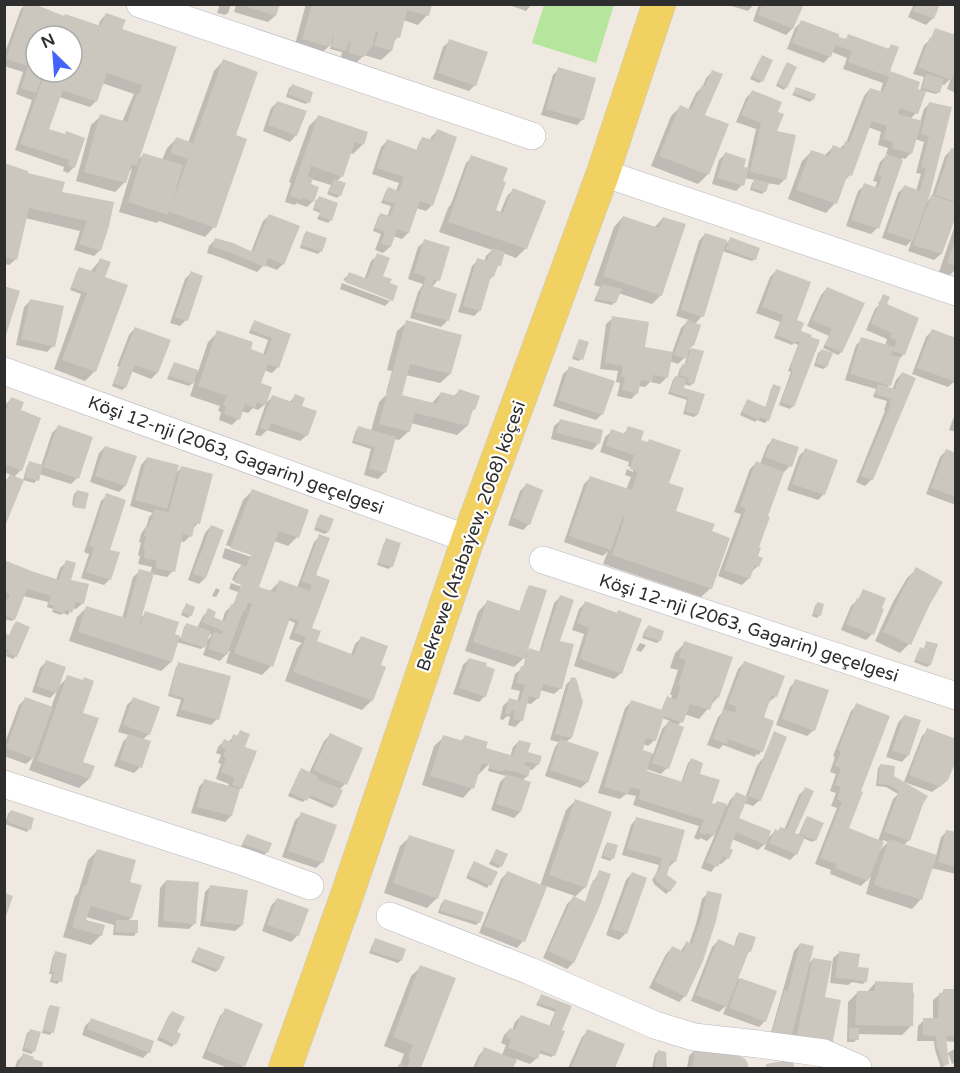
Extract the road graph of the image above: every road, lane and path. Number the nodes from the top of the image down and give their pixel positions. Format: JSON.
{"nodes":[{"id":1,"x":140,"y":4,"type":"edge"},
{"id":2,"x":659,"y":4,"type":"edge"},
{"id":3,"x":532,"y":136,"type":"dead end"},
{"id":4,"x":603,"y":173,"type":"junction"},
{"id":5,"x":956,"y":292,"type":"edge"},
{"id":6,"x":4,"y":371,"type":"edge"},
{"id":7,"x":468,"y":539,"type":"junction"},
{"id":8,"x":543,"y":560,"type":"dead end"},
{"id":9,"x":956,"y":696,"type":"edge"},
{"id":10,"x":4,"y":784,"type":"edge"},
{"id":11,"x":310,"y":886,"type":"dead end"},
{"id":12,"x":390,"y":915,"type":"dead end"},
{"id":13,"x":285,"y":1068,"type":"edge"},
{"id":14,"x":858,"y":1068,"type":"edge"}],
"edges":[{"from":1,"to":3,"type":"street"},
{"from":2,"to":4,"type":"main road","name":"Bekrewe (Atabaýew, 2068) köçesi"},
{"from":4,"to":5,"type":"street"},
{"from":4,"to":7,"type":"main road","name":"Bekrewe (Atabaýew, 2068) köçesi"},
{"from":6,"to":7,"type":"street","name":"Köşi 12-nji (2063, Gagarin) geçelgesi"},
{"from":7,"to":13,"type":"main road","name":"Bekrewe (Atabaýew, 2068) köçesi"},
{"from":8,"to":9,"type":"street","name":"Köşi 12-nji (2063, Gagarin) geçelgesi"},
{"from":10,"to":11,"type":"street"},
{"from":12,"to":14,"type":"street"}]}
